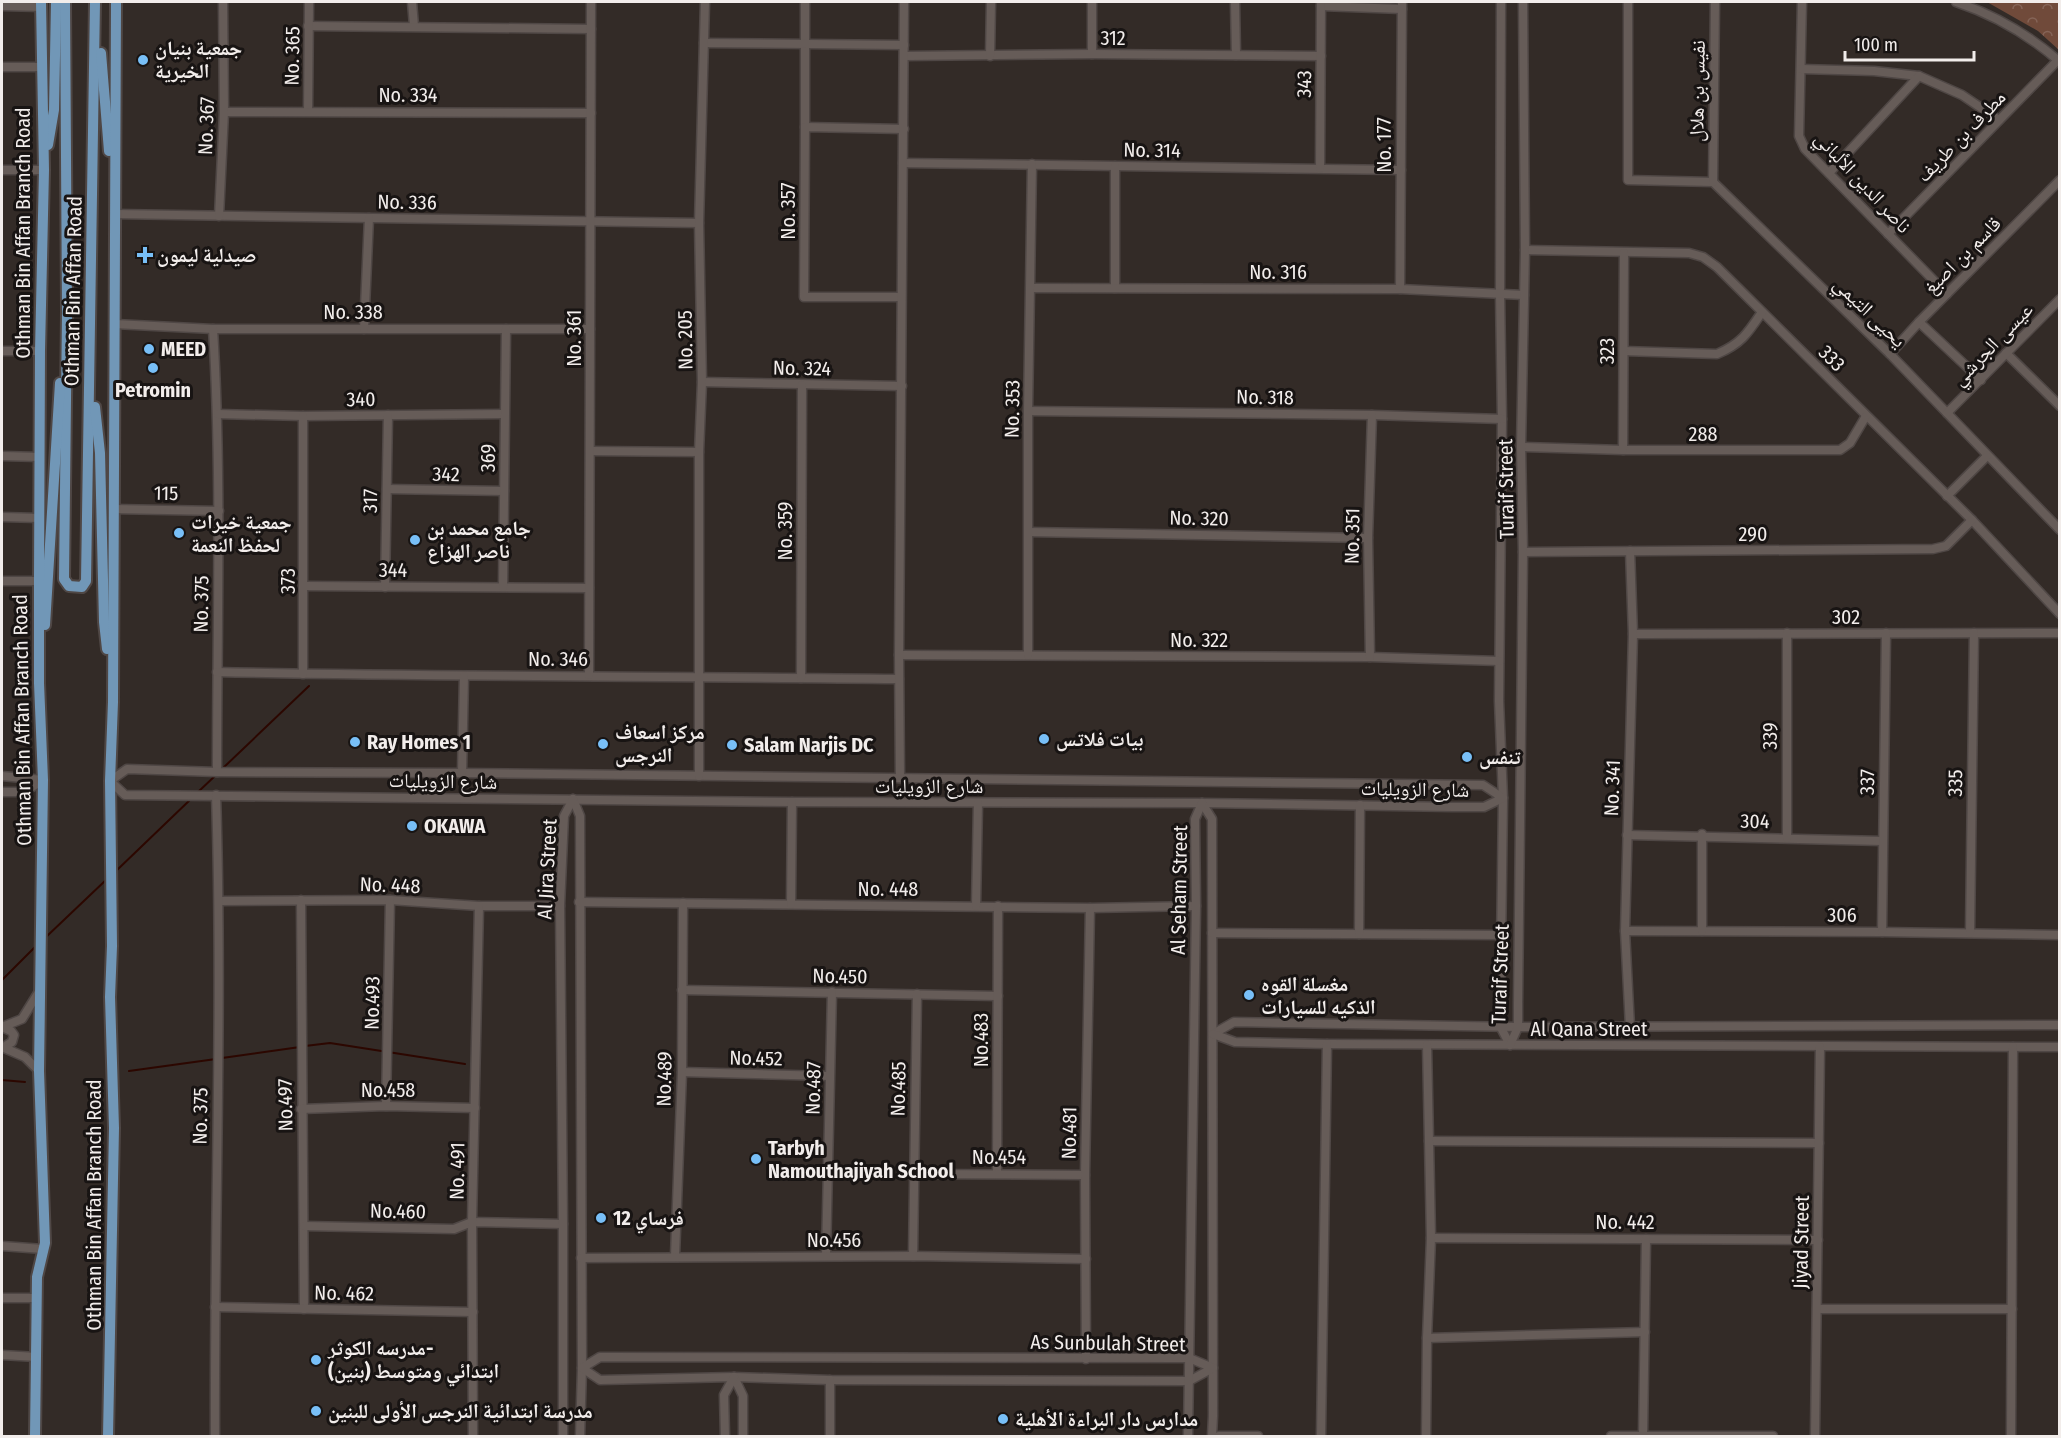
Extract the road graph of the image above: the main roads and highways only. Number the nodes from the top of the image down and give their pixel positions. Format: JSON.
{"nodes":[{"id":1,"x":56,"y":2,"type":"edge"},
{"id":2,"x":65,"y":2,"type":"edge"},
{"id":3,"x":96,"y":2,"type":"edge"},
{"id":4,"x":116,"y":2,"type":"edge"},
{"id":5,"x":41,"y":4,"type":"edge"},
{"id":6,"x":44,"y":170,"type":"junction"},
{"id":7,"x":115,"y":214,"type":"junction"},
{"id":8,"x":67,"y":311,"type":"junction"},
{"id":9,"x":90,"y":369,"type":"junction"},
{"id":10,"x":39,"y":682,"type":"junction"},
{"id":11,"x":113,"y":702,"type":"junction"},
{"id":12,"x":35,"y":1437,"type":"edge"},
{"id":13,"x":108,"y":1437,"type":"edge"}],
"edges":[{"from":1,"to":6,"type":"main road"},
{"from":2,"to":8,"type":"main road","name":"Othman Bin Affan Road"},
{"from":3,"to":7,"type":"main road"},
{"from":3,"to":9,"type":"main road","name":"Othman Bin Affan Road"},
{"from":4,"to":7,"type":"main road","name":"Othman Bin Affan Branch Road"},
{"from":5,"to":6,"type":"main road","name":"Othman Bin Affan Branch Road"},
{"from":6,"to":10,"type":"main road","name":"Othman Bin Affan Branch Road"},
{"from":7,"to":11,"type":"main road","name":"Othman Bin Affan Branch Road"},
{"from":8,"to":9,"type":"main road","name":"Othman Bin Affan Road"},
{"from":8,"to":10,"type":"main road"},
{"from":9,"to":11,"type":"main road"},
{"from":10,"to":12,"type":"main road","name":"Othman Bin Affan Branch Road"},
{"from":11,"to":13,"type":"main road","name":"Othman Bin Affan Branch Road"}]}
